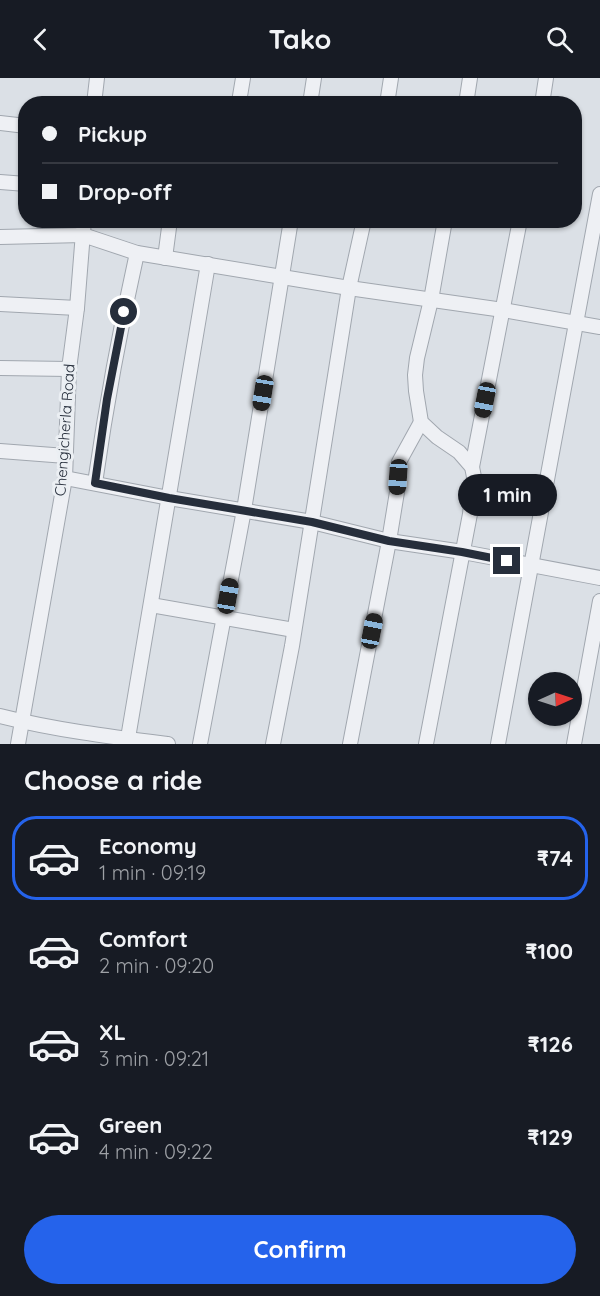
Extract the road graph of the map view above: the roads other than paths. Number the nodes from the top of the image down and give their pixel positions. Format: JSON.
{"nodes":[{"id":1,"x":97,"y":78,"type":"edge"},
{"id":2,"x":243,"y":78,"type":"edge"},
{"id":3,"x":314,"y":78,"type":"edge"},
{"id":4,"x":391,"y":78,"type":"edge"},
{"id":5,"x":470,"y":78,"type":"edge"},
{"id":6,"x":546,"y":78,"type":"edge"},
{"id":7,"x":95,"y":96,"type":"edge"},
{"id":8,"x":240,"y":96,"type":"edge"},
{"id":9,"x":311,"y":96,"type":"edge"},
{"id":10,"x":388,"y":96,"type":"edge"},
{"id":11,"x":467,"y":96,"type":"edge"},
{"id":12,"x":543,"y":96,"type":"edge"},
{"id":13,"x":0,"y":123,"type":"edge"},
{"id":14,"x":18,"y":125,"type":"edge"},
{"id":15,"x":0,"y":182,"type":"edge"},
{"id":16,"x":18,"y":183,"type":"edge"},
{"id":17,"x":600,"y":194,"type":"edge"},
{"id":18,"x":83,"y":228,"type":"edge"},
{"id":19,"x":169,"y":228,"type":"edge"},
{"id":20,"x":290,"y":228,"type":"edge"},
{"id":21,"x":362,"y":228,"type":"edge"},
{"id":22,"x":444,"y":228,"type":"edge"},
{"id":23,"x":518,"y":228,"type":"edge"},
{"id":24,"x":83,"y":235,"type":"junction"},
{"id":25,"x":0,"y":237,"type":"edge"},
{"id":26,"x":136,"y":253,"type":"junction"},
{"id":27,"x":165,"y":258,"type":"junction"},
{"id":28,"x":208,"y":264,"type":"junction"},
{"id":29,"x":282,"y":276,"type":"junction"},
{"id":30,"x":349,"y":288,"type":"junction"},
{"id":31,"x":431,"y":300,"type":"junction"},
{"id":32,"x":0,"y":304,"type":"edge"},
{"id":33,"x":77,"y":308,"type":"junction"},
{"id":34,"x":503,"y":310,"type":"junction"},
{"id":35,"x":577,"y":323,"type":"junction"},
{"id":36,"x":600,"y":327,"type":"edge"},
{"id":37,"x":0,"y":368,"type":"edge"},
{"id":38,"x":69,"y":369,"type":"junction"},
{"id":39,"x":421,"y":422,"type":"junction"},
{"id":40,"x":0,"y":451,"type":"edge"},
{"id":41,"x":66,"y":456,"type":"junction"},
{"id":42,"x":472,"y":467,"type":"junction"},
{"id":43,"x":65,"y":478,"type":"junction"},
{"id":44,"x":95,"y":483,"type":"junction"},
{"id":45,"x":169,"y":498,"type":"junction"},
{"id":46,"x":244,"y":510,"type":"junction"},
{"id":47,"x":312,"y":522,"type":"junction"},
{"id":48,"x":389,"y":541,"type":"junction"},
{"id":49,"x":462,"y":552,"type":"junction"},
{"id":50,"x":530,"y":565,"type":"junction"},
{"id":51,"x":600,"y":578,"type":"edge"},
{"id":52,"x":600,"y":601,"type":"edge"},
{"id":53,"x":151,"y":605,"type":"junction"},
{"id":54,"x":224,"y":618,"type":"junction"},
{"id":55,"x":294,"y":630,"type":"junction"},
{"id":56,"x":0,"y":716,"type":"edge"},
{"id":57,"x":23,"y":722,"type":"junction"},
{"id":58,"x":127,"y":742,"type":"edge"},
{"id":59,"x":18,"y":744,"type":"edge"},
{"id":60,"x":168,"y":744,"type":"edge"},
{"id":61,"x":201,"y":744,"type":"edge"},
{"id":62,"x":273,"y":744,"type":"edge"},
{"id":63,"x":350,"y":744,"type":"edge"},
{"id":64,"x":426,"y":744,"type":"edge"},
{"id":65,"x":498,"y":744,"type":"edge"},
{"id":66,"x":574,"y":744,"type":"edge"}],
"edges":[{"from":1,"to":7,"type":"street"},
{"from":2,"to":8,"type":"street"},
{"from":3,"to":9,"type":"street"},
{"from":4,"to":10,"type":"street"},
{"from":5,"to":11,"type":"street"},
{"from":6,"to":12,"type":"street"},
{"from":13,"to":14,"type":"street"},
{"from":15,"to":16,"type":"street"},
{"from":17,"to":35,"type":"street"},
{"from":18,"to":24,"type":"street","name":"Chengicherla Road"},
{"from":19,"to":27,"type":"street"},
{"from":20,"to":29,"type":"street"},
{"from":21,"to":30,"type":"street"},
{"from":22,"to":31,"type":"street"},
{"from":23,"to":34,"type":"street"},
{"from":24,"to":25,"type":"street"},
{"from":24,"to":26,"type":"street"},
{"from":24,"to":33,"type":"street","name":"Chengicherla Road"},
{"from":26,"to":27,"type":"street"},
{"from":26,"to":44,"type":"street"},
{"from":27,"to":28,"type":"street"},
{"from":28,"to":29,"type":"street"},
{"from":28,"to":45,"type":"street"},
{"from":29,"to":30,"type":"street"},
{"from":29,"to":46,"type":"street"},
{"from":30,"to":31,"type":"street"},
{"from":30,"to":47,"type":"street"},
{"from":31,"to":34,"type":"street"},
{"from":31,"to":39,"type":"street"},
{"from":32,"to":33,"type":"street"},
{"from":33,"to":38,"type":"street","name":"Chengicherla Road"},
{"from":34,"to":35,"type":"street"},
{"from":34,"to":42,"type":"street"},
{"from":35,"to":36,"type":"street"},
{"from":35,"to":50,"type":"street"},
{"from":37,"to":38,"type":"street"},
{"from":38,"to":41,"type":"street","name":"Chengicherla Road"},
{"from":39,"to":42,"type":"street"},
{"from":39,"to":48,"type":"street"},
{"from":40,"to":41,"type":"street"},
{"from":41,"to":43,"type":"street","name":"Chengicherla Road"},
{"from":42,"to":49,"type":"street"},
{"from":43,"to":44,"type":"street"},
{"from":43,"to":57,"type":"street","name":"Chengicherla Road"},
{"from":44,"to":45,"type":"street"},
{"from":45,"to":46,"type":"street"},
{"from":45,"to":53,"type":"street"},
{"from":46,"to":47,"type":"street"},
{"from":46,"to":54,"type":"street"},
{"from":47,"to":48,"type":"street"},
{"from":47,"to":55,"type":"street"},
{"from":48,"to":49,"type":"street"},
{"from":48,"to":63,"type":"street"},
{"from":49,"to":50,"type":"street"},
{"from":49,"to":64,"type":"street"},
{"from":50,"to":51,"type":"street"},
{"from":50,"to":65,"type":"street"},
{"from":52,"to":66,"type":"street"},
{"from":53,"to":54,"type":"street"},
{"from":53,"to":58,"type":"street"},
{"from":54,"to":55,"type":"street"},
{"from":54,"to":61,"type":"street"},
{"from":55,"to":62,"type":"street"},
{"from":56,"to":57,"type":"street"},
{"from":57,"to":58,"type":"street"},
{"from":57,"to":59,"type":"street","name":"Chengicherla Road"},
{"from":58,"to":60,"type":"street"}]}
